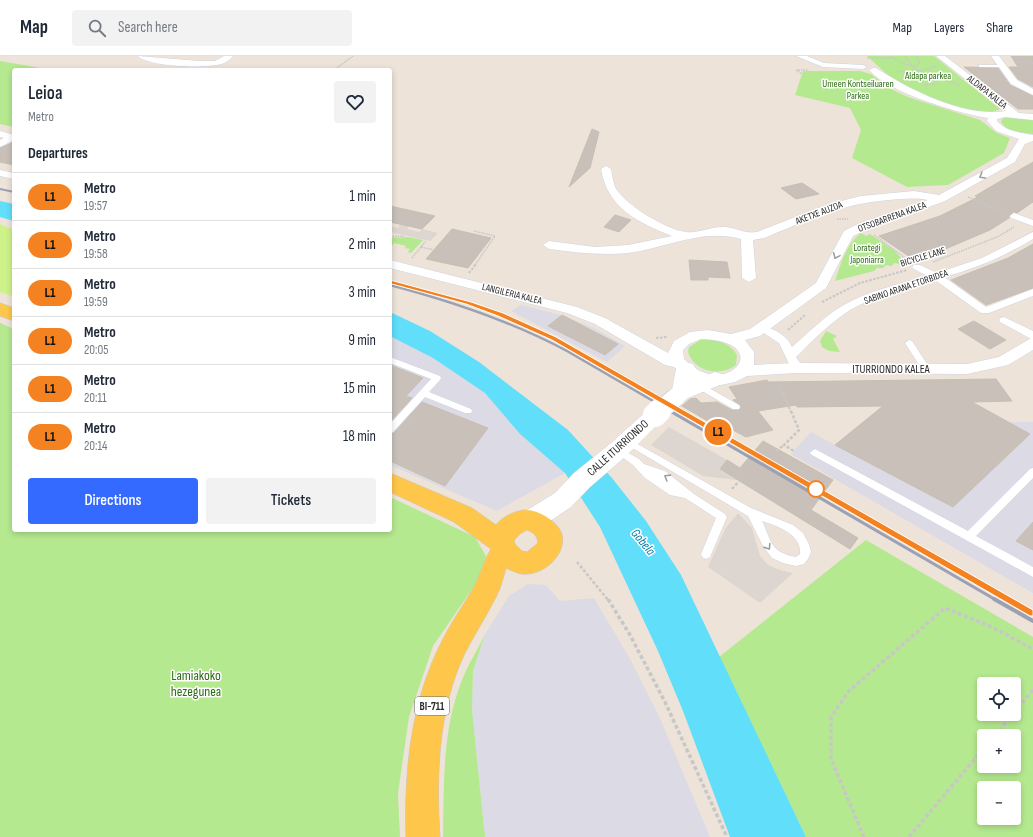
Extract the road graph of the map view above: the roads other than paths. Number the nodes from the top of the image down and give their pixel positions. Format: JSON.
{"nodes":[{"id":1,"x":142,"y":56,"type":"edge"},
{"id":2,"x":229,"y":56,"type":"edge"},
{"id":3,"x":800,"y":56,"type":"edge"},
{"id":4,"x":940,"y":56,"type":"edge"},
{"id":5,"x":994,"y":56,"type":"edge"},
{"id":6,"x":980,"y":66,"type":"dead end"},
{"id":7,"x":1000,"y":66,"type":"junction"},
{"id":8,"x":1033,"y":92,"type":"edge"},
{"id":9,"x":1015,"y":114,"type":"junction"},
{"id":10,"x":1033,"y":117,"type":"edge"},
{"id":11,"x":994,"y":118,"type":"junction"},
{"id":12,"x":0,"y":134,"type":"edge"},
{"id":13,"x":1026,"y":138,"type":"edge"},
{"id":14,"x":12,"y":142,"type":"edge"},
{"id":15,"x":0,"y":144,"type":"edge"},
{"id":16,"x":0,"y":148,"type":"edge"},
{"id":17,"x":606,"y":169,"type":"dead end"},
{"id":18,"x":0,"y":173,"type":"edge"},
{"id":19,"x":12,"y":176,"type":"edge"},
{"id":20,"x":941,"y":199,"type":"junction"},
{"id":21,"x":1014,"y":216,"type":"road end"},
{"id":22,"x":1029,"y":222,"type":"edge"},
{"id":23,"x":684,"y":236,"type":"junction"},
{"id":24,"x":747,"y":236,"type":"junction"},
{"id":25,"x":1033,"y":236,"type":"edge"},
{"id":26,"x":549,"y":245,"type":"dead end"},
{"id":27,"x":392,"y":265,"type":"edge"},
{"id":28,"x":917,"y":267,"type":"road end"},
{"id":29,"x":936,"y":277,"type":"junction"},
{"id":30,"x":749,"y":278,"type":"dead end"},
{"id":31,"x":1033,"y":292,"type":"edge"},
{"id":32,"x":0,"y":309,"type":"edge"},
{"id":33,"x":12,"y":314,"type":"edge"},
{"id":34,"x":1004,"y":320,"type":"dead end"},
{"id":35,"x":761,"y":332,"type":"junction"},
{"id":36,"x":1033,"y":336,"type":"edge"},
{"id":37,"x":630,"y":337,"type":"junction"},
{"id":38,"x":729,"y":339,"type":"junction"},
{"id":39,"x":683,"y":340,"type":"junction"},
{"id":40,"x":909,"y":342,"type":"dead end"},
{"id":41,"x":1033,"y":342,"type":"edge"},
{"id":42,"x":748,"y":356,"type":"junction"},
{"id":43,"x":392,"y":361,"type":"edge"},
{"id":44,"x":791,"y":362,"type":"junction"},
{"id":45,"x":683,"y":367,"type":"junction"},
{"id":46,"x":926,"y":370,"type":"junction"},
{"id":47,"x":743,"y":371,"type":"junction"},
{"id":48,"x":707,"y":382,"type":"junction"},
{"id":49,"x":423,"y":393,"type":"junction"},
{"id":50,"x":678,"y":395,"type":"junction"},
{"id":51,"x":736,"y":407,"type":"dead end"},
{"id":52,"x":468,"y":411,"type":"dead end"},
{"id":53,"x":392,"y":428,"type":"edge"},
{"id":54,"x":617,"y":451,"type":"junction"},
{"id":55,"x":815,"y":453,"type":"dead end"},
{"id":56,"x":1033,"y":472,"type":"edge"},
{"id":57,"x":392,"y":483,"type":"edge"},
{"id":58,"x":751,"y":512,"type":"junction"},
{"id":59,"x":463,"y":515,"type":"junction"},
{"id":60,"x":531,"y":524,"type":"junction"},
{"id":61,"x":969,"y":537,"type":"junction"},
{"id":62,"x":509,"y":551,"type":"junction"},
{"id":63,"x":706,"y":554,"type":"dead end"},
{"id":64,"x":1033,"y":572,"type":"edge"},
{"id":65,"x":423,"y":837,"type":"edge"}],
"edges":[{"from":1,"to":2,"type":"street"},
{"from":3,"to":11,"type":"street"},
{"from":4,"to":9,"type":"street","name":"ALDAPA KALEA"},
{"from":5,"to":7,"type":"street"},
{"from":6,"to":7,"type":"lane"},
{"from":7,"to":8,"type":"street"},
{"from":9,"to":10,"type":"street"},
{"from":9,"to":11,"type":"street"},
{"from":11,"to":13,"type":"street"},
{"from":12,"to":15,"type":"street"},
{"from":13,"to":20,"type":"street","name":"OTSOBARRENA KALEA","one_way":true},
{"from":14,"to":16,"type":"street"},
{"from":17,"to":23,"type":"street"},
{"from":18,"to":19,"type":"street"},
{"from":20,"to":24,"type":"street","name":"AKETXE AUZOA"},
{"from":20,"to":35,"type":"street","name":"OTSOBARRENA KALEA","one_way":true},
{"from":21,"to":22,"type":"street"},
{"from":23,"to":24,"type":"street","name":"AKETXE AUZOA"},
{"from":23,"to":26,"type":"street","name":"AKETXE AUZOA"},
{"from":24,"to":30,"type":"street"},
{"from":25,"to":29,"type":"street","name":"SABINO ARANA ETORBIDEA"},
{"from":27,"to":37,"type":"street","name":"LANGILERIA KALEA"},
{"from":28,"to":29,"type":"street"},
{"from":29,"to":31,"type":"street"},
{"from":29,"to":44,"type":"street","name":"SABINO ARANA ETORBIDEA"},
{"from":32,"to":33,"type":"main road"},
{"from":34,"to":36,"type":"street"},
{"from":35,"to":38,"type":"street"},
{"from":35,"to":44,"type":"street"},
{"from":37,"to":39,"type":"street","name":"LANGILERIA KALEA"},
{"from":37,"to":45,"type":"street","name":"LANGILERIA KALEA"},
{"from":38,"to":39,"type":"street"},
{"from":38,"to":42,"type":"street"},
{"from":39,"to":45,"type":"street"},
{"from":40,"to":46,"type":"lane"},
{"from":41,"to":46,"type":"street","name":"ITURRIONDO KALEA"},
{"from":42,"to":44,"type":"street"},
{"from":42,"to":47,"type":"street"},
{"from":43,"to":49,"type":"lane"},
{"from":44,"to":46,"type":"street","name":"ITURRIONDO KALEA"},
{"from":44,"to":47,"type":"street","name":"ITURRIONDO KALEA"},
{"from":45,"to":48,"type":"street"},
{"from":45,"to":50,"type":"street"},
{"from":47,"to":48,"type":"street"},
{"from":48,"to":50,"type":"street","name":"CALLE ITURRIONDO"},
{"from":48,"to":51,"type":"lane"},
{"from":49,"to":52,"type":"lane"},
{"from":49,"to":53,"type":"lane"},
{"from":50,"to":54,"type":"street","name":"CALLE ITURRIONDO","bridge":true},
{"from":54,"to":58,"type":"lane"},
{"from":54,"to":60,"type":"street","name":"CALLE ITURRIONDO"},
{"from":54,"to":63,"type":"lane"},
{"from":55,"to":61,"type":"lane"},
{"from":56,"to":61,"type":"lane"},
{"from":57,"to":59,"type":"main road"},
{"from":58,"to":58,"type":"lane","one_way":true},
{"from":59,"to":60,"type":"main road"},
{"from":59,"to":62,"type":"main road"},
{"from":60,"to":62,"type":"main road"},
{"from":60,"to":62,"type":"main road"},
{"from":61,"to":64,"type":"lane"},
{"from":62,"to":65,"type":"main road","number":"BI-711"}]}
